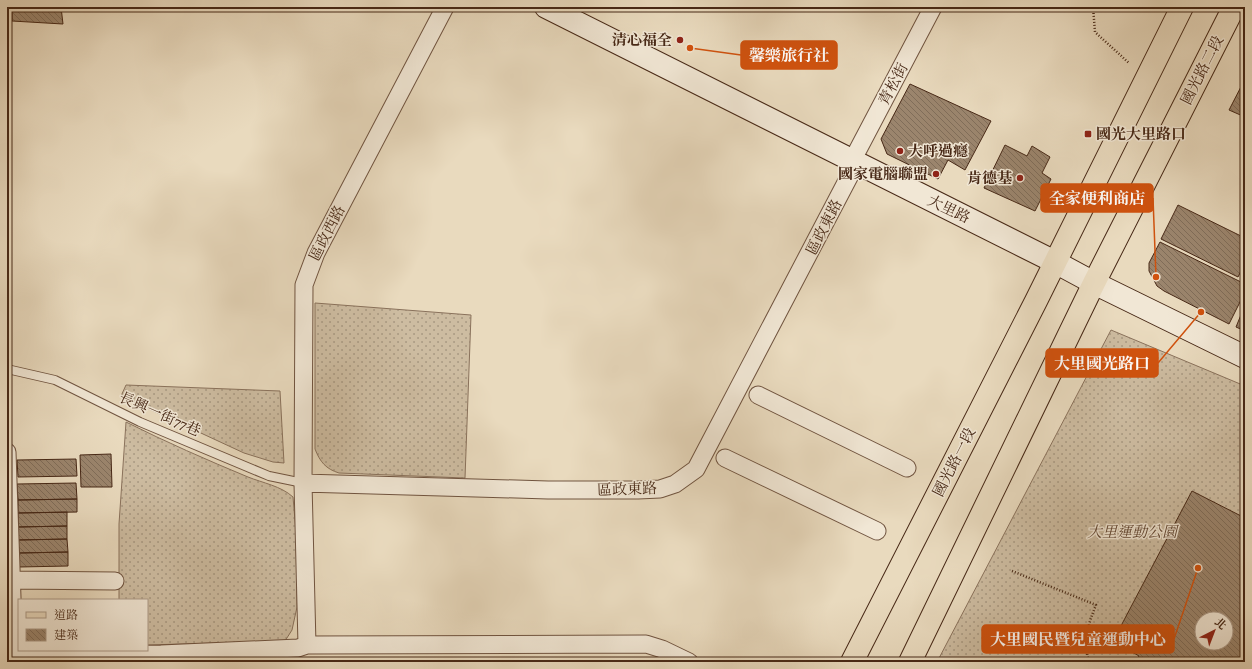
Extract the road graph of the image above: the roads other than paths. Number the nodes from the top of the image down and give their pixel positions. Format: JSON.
{"nodes":[{"id":1,"x":445,"y":7,"type":"edge"},
{"id":2,"x":546,"y":7,"type":"edge"},
{"id":3,"x":933,"y":7,"type":"edge"},
{"id":4,"x":1182,"y":7,"type":"edge"},
{"id":5,"x":1234,"y":7,"type":"edge"},
{"id":6,"x":852,"y":161,"type":"junction"},
{"id":7,"x":1055,"y":262,"type":"junction"},
{"id":8,"x":1094,"y":283,"type":"junction"},
{"id":9,"x":1245,"y":357,"type":"edge"},
{"id":10,"x":7,"y":369,"type":"edge"},
{"id":11,"x":758,"y":395,"type":"dead end"},
{"id":12,"x":7,"y":452,"type":"edge"},
{"id":13,"x":725,"y":458,"type":"dead end"},
{"id":14,"x":907,"y":468,"type":"dead end"},
{"id":15,"x":303,"y":483,"type":"junction"},
{"id":16,"x":877,"y":531,"type":"dead end"},
{"id":17,"x":8,"y":541,"type":"edge"},
{"id":18,"x":11,"y":580,"type":"junction"},
{"id":19,"x":115,"y":581,"type":"dead end"},
{"id":20,"x":307,"y":644,"type":"junction"},
{"id":21,"x":689,"y":662,"type":"edge"},
{"id":22,"x":852,"y":662,"type":"edge"},
{"id":23,"x":910,"y":662,"type":"edge"}],
"edges":[{"from":1,"to":15,"type":"street","name":"區政西路"},
{"from":2,"to":6,"type":"street","name":"大里路"},
{"from":3,"to":6,"type":"street","name":"青松街"},
{"from":4,"to":7,"type":"main road"},
{"from":5,"to":8,"type":"main road","name":"國光路二段"},
{"from":6,"to":7,"type":"street","name":"大里路"},
{"from":6,"to":15,"type":"street","name":"區政東路"},
{"from":7,"to":8,"type":"street","name":"大里路"},
{"from":7,"to":22,"type":"main road","name":"國光路一段"},
{"from":8,"to":9,"type":"street","name":"大里路"},
{"from":8,"to":23,"type":"main road"},
{"from":10,"to":15,"type":"lane","name":"長興一街77巷"},
{"from":11,"to":14,"type":"street"},
{"from":12,"to":17,"type":"street"},
{"from":13,"to":16,"type":"street"},
{"from":15,"to":20,"type":"street","name":"區政西路"},
{"from":17,"to":18,"type":"street"},
{"from":18,"to":19,"type":"street"},
{"from":18,"to":20,"type":"street"},
{"from":20,"to":21,"type":"street"}]}
